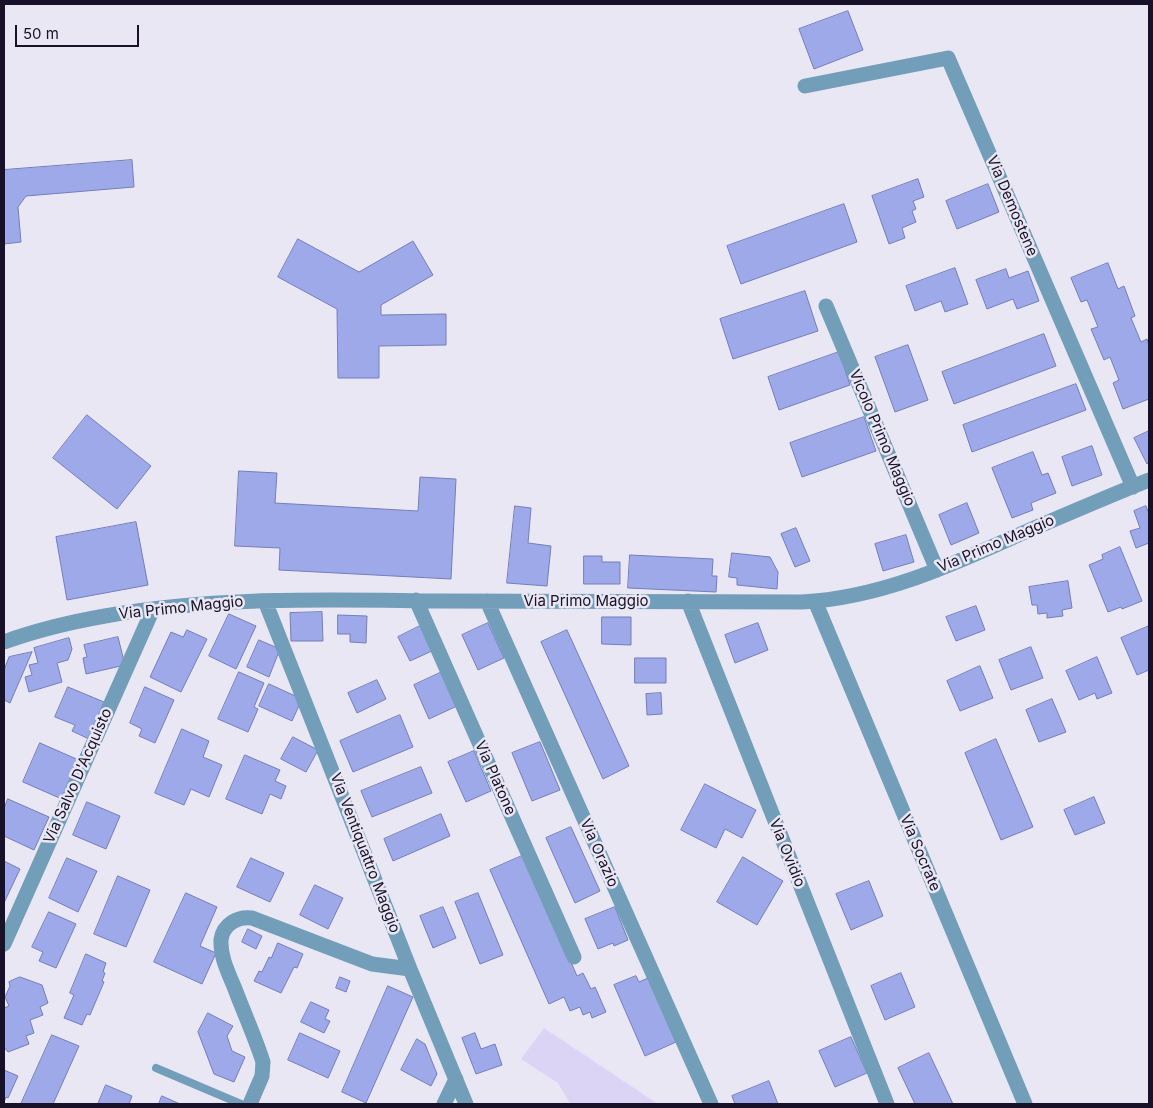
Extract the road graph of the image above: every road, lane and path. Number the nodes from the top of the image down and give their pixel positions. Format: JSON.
{"nodes":[{"id":1,"x":805,"y":86,"type":"dead end"},
{"id":2,"x":826,"y":306,"type":"dead end"},
{"id":3,"x":1149,"y":480,"type":"edge"},
{"id":4,"x":1133,"y":487,"type":"junction"},
{"id":5,"x":937,"y":570,"type":"junction"},
{"id":6,"x":266,"y":600,"type":"junction"},
{"id":7,"x":416,"y":600,"type":"junction"},
{"id":8,"x":487,"y":601,"type":"junction"},
{"id":9,"x":688,"y":601,"type":"junction"},
{"id":10,"x":815,"y":601,"type":"junction"},
{"id":11,"x":153,"y":609,"type":"junction"},
{"id":12,"x":4,"y":642,"type":"edge"},
{"id":13,"x":4,"y":944,"type":"edge"},
{"id":14,"x":574,"y":957,"type":"dead end"},
{"id":15,"x":410,"y":969,"type":"junction"},
{"id":16,"x":156,"y":1068,"type":"dead end"},
{"id":17,"x":456,"y":1079,"type":"junction"},
{"id":18,"x":241,"y":1104,"type":"edge"},
{"id":19,"x":250,"y":1104,"type":"edge"},
{"id":20,"x":444,"y":1104,"type":"edge"},
{"id":21,"x":466,"y":1104,"type":"edge"},
{"id":22,"x":711,"y":1104,"type":"edge"},
{"id":23,"x":887,"y":1104,"type":"edge"},
{"id":24,"x":1025,"y":1104,"type":"edge"}],
"edges":[{"from":1,"to":4,"type":"street","name":"Via Demostene"},
{"from":2,"to":5,"type":"street","name":"Vicolo Primo Maggio"},
{"from":3,"to":4,"type":"street","name":"Via Primo Maggio"},
{"from":4,"to":5,"type":"street","name":"Via Primo Maggio"},
{"from":5,"to":10,"type":"street","name":"Via Primo Maggio"},
{"from":6,"to":7,"type":"street","name":"Via Primo Maggio"},
{"from":6,"to":11,"type":"street","name":"Via Primo Maggio"},
{"from":6,"to":15,"type":"street","name":"Via Ventiquattro Maggio"},
{"from":7,"to":8,"type":"street","name":"Via Primo Maggio"},
{"from":7,"to":14,"type":"street","name":"Via Platone"},
{"from":8,"to":9,"type":"street","name":"Via Primo Maggio"},
{"from":8,"to":22,"type":"street","name":"Via Orazio"},
{"from":9,"to":10,"type":"street","name":"Via Primo Maggio"},
{"from":9,"to":23,"type":"street","name":"Via Ovidio"},
{"from":10,"to":24,"type":"street","name":"Via Socrate"},
{"from":11,"to":12,"type":"street","name":"Via Primo Maggio"},
{"from":11,"to":13,"type":"street","name":"Via Salvo D'Acquisto"},
{"from":15,"to":17,"type":"street","name":"Via Ventiquattro Maggio"},
{"from":15,"to":19,"type":"street"},
{"from":16,"to":18,"type":"lane"},
{"from":17,"to":20,"type":"street"},
{"from":17,"to":21,"type":"street","name":"Via Ventiquattro Maggio"}]}
